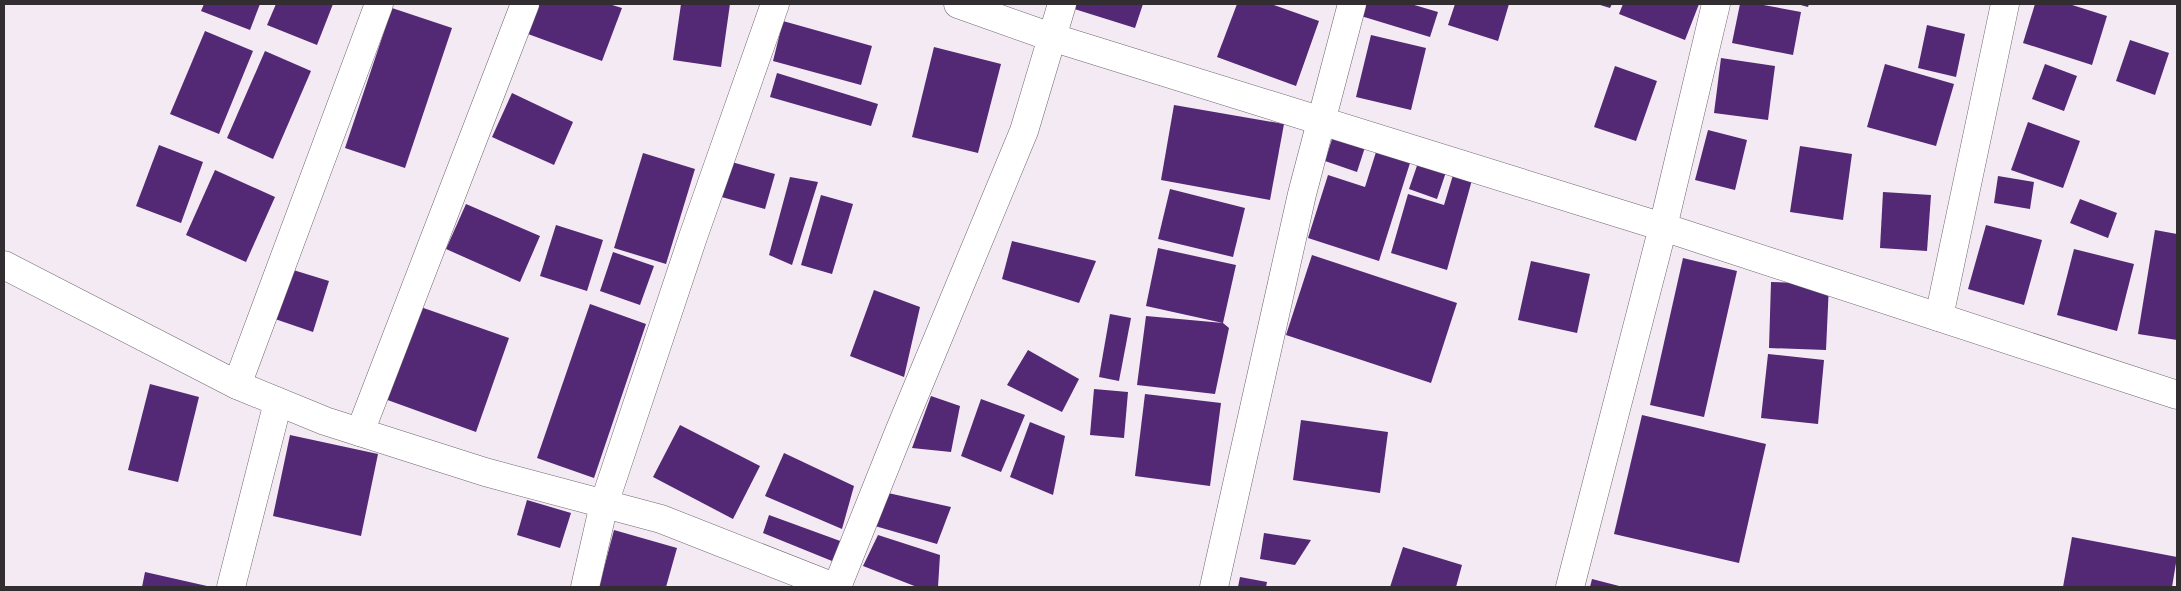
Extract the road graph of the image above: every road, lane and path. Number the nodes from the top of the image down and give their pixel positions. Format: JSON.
{"nodes":[{"id":1,"x":379,"y":4,"type":"edge"},
{"id":2,"x":525,"y":4,"type":"edge"},
{"id":3,"x":775,"y":4,"type":"edge"},
{"id":4,"x":958,"y":4,"type":"edge"},
{"id":5,"x":1062,"y":4,"type":"edge"},
{"id":6,"x":1352,"y":4,"type":"edge"},
{"id":7,"x":1716,"y":4,"type":"edge"},
{"id":8,"x":2005,"y":4,"type":"edge"},
{"id":9,"x":1051,"y":37,"type":"junction"},
{"id":10,"x":1322,"y":120,"type":"junction"},
{"id":11,"x":1664,"y":226,"type":"junction"},
{"id":12,"x":4,"y":265,"type":"edge"},
{"id":13,"x":1939,"y":317,"type":"junction"},
{"id":14,"x":236,"y":385,"type":"junction"},
{"id":15,"x":2177,"y":395,"type":"edge"},
{"id":16,"x":278,"y":402,"type":"junction"},
{"id":17,"x":360,"y":432,"type":"junction"},
{"id":18,"x":604,"y":504,"type":"junction"},
{"id":19,"x":231,"y":587,"type":"edge"},
{"id":20,"x":584,"y":587,"type":"edge"},
{"id":21,"x":836,"y":587,"type":"edge"},
{"id":22,"x":1214,"y":587,"type":"edge"},
{"id":23,"x":1570,"y":587,"type":"edge"}],
"edges":[{"from":1,"to":14,"type":"street"},
{"from":2,"to":17,"type":"street"},
{"from":3,"to":18,"type":"street"},
{"from":4,"to":9,"type":"street"},
{"from":5,"to":9,"type":"street"},
{"from":6,"to":10,"type":"street"},
{"from":7,"to":11,"type":"street"},
{"from":8,"to":13,"type":"street"},
{"from":9,"to":10,"type":"street"},
{"from":9,"to":21,"type":"street"},
{"from":10,"to":11,"type":"street"},
{"from":10,"to":22,"type":"street"},
{"from":11,"to":13,"type":"street"},
{"from":11,"to":23,"type":"street"},
{"from":12,"to":14,"type":"street"},
{"from":13,"to":15,"type":"street"},
{"from":14,"to":16,"type":"street"},
{"from":16,"to":17,"type":"street"},
{"from":16,"to":19,"type":"street"},
{"from":17,"to":18,"type":"street"},
{"from":18,"to":20,"type":"street"},
{"from":18,"to":21,"type":"street"}]}
